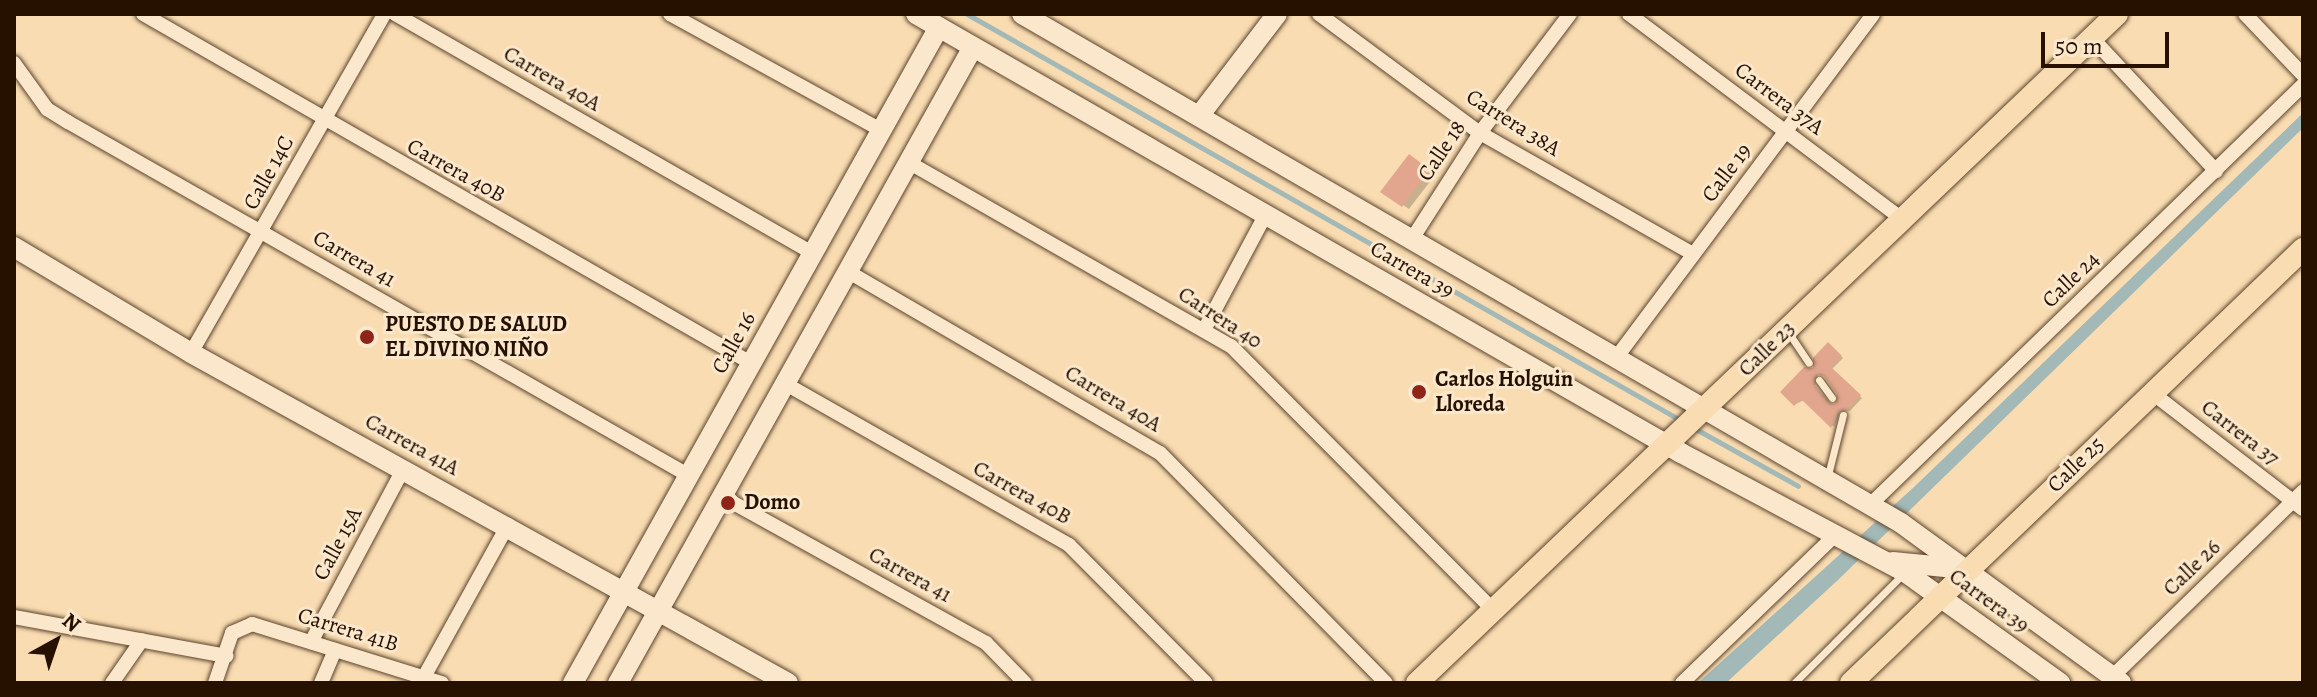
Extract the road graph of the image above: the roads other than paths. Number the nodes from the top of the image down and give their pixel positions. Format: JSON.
{"nodes":[{"id":1,"x":143,"y":14,"type":"edge"},
{"id":2,"x":384,"y":14,"type":"edge"},
{"id":3,"x":395,"y":14,"type":"edge"},
{"id":4,"x":670,"y":14,"type":"edge"},
{"id":5,"x":916,"y":14,"type":"edge"},
{"id":6,"x":1022,"y":14,"type":"edge"},
{"id":7,"x":1277,"y":14,"type":"edge"},
{"id":8,"x":1319,"y":14,"type":"edge"},
{"id":9,"x":1570,"y":14,"type":"edge"},
{"id":10,"x":1629,"y":14,"type":"edge"},
{"id":11,"x":1873,"y":14,"type":"edge"},
{"id":12,"x":2117,"y":14,"type":"edge"},
{"id":13,"x":2245,"y":14,"type":"edge"},
{"id":14,"x":939,"y":27,"type":"junction"},
{"id":15,"x":2092,"y":38,"type":"junction"},
{"id":16,"x":973,"y":47,"type":"junction"},
{"id":17,"x":14,"y":63,"type":"edge"},
{"id":18,"x":2303,"y":75,"type":"edge"},
{"id":19,"x":2303,"y":85,"type":"edge"},
{"id":20,"x":1199,"y":116,"type":"junction"},
{"id":21,"x":323,"y":122,"type":"junction"},
{"id":22,"x":881,"y":130,"type":"junction"},
{"id":23,"x":1785,"y":131,"type":"junction"},
{"id":24,"x":1480,"y":133,"type":"junction"},
{"id":25,"x":908,"y":162,"type":"junction"},
{"id":26,"x":2216,"y":171,"type":"junction"},
{"id":27,"x":1266,"y":214,"type":"junction"},
{"id":28,"x":1902,"y":219,"type":"junction"},
{"id":29,"x":262,"y":232,"type":"junction"},
{"id":30,"x":1412,"y":239,"type":"junction"},
{"id":31,"x":14,"y":247,"type":"edge"},
{"id":32,"x":2303,"y":249,"type":"edge"},
{"id":33,"x":812,"y":253,"type":"junction"},
{"id":34,"x":1693,"y":254,"type":"junction"},
{"id":35,"x":847,"y":271,"type":"junction"},
{"id":36,"x":1204,"y":330,"type":"junction"},
{"id":37,"x":1787,"y":330,"type":"junction"},
{"id":38,"x":191,"y":353,"type":"junction"},
{"id":39,"x":1616,"y":358,"type":"junction"},
{"id":40,"x":751,"y":363,"type":"junction"},
{"id":41,"x":1809,"y":363,"type":"dead end"},
{"id":42,"x":1819,"y":380,"type":"dead end"},
{"id":43,"x":784,"y":383,"type":"junction"},
{"id":44,"x":2151,"y":392,"type":"junction"},
{"id":45,"x":1832,"y":398,"type":"dead end"},
{"id":46,"x":1698,"y":414,"type":"junction"},
{"id":47,"x":1843,"y":415,"type":"dead end"},
{"id":48,"x":1669,"y":441,"type":"junction"},
{"id":49,"x":404,"y":468,"type":"junction"},
{"id":50,"x":688,"y":475,"type":"junction"},
{"id":51,"x":1826,"y":480,"type":"junction"},
{"id":52,"x":721,"y":496,"type":"junction"},
{"id":53,"x":2300,"y":500,"type":"edge"},
{"id":54,"x":1874,"y":508,"type":"junction"},
{"id":55,"x":508,"y":525,"type":"junction"},
{"id":56,"x":1841,"y":539,"type":"junction"},
{"id":57,"x":1903,"y":566,"type":"junction"},
{"id":58,"x":1969,"y":570,"type":"junction"},
{"id":59,"x":624,"y":588,"type":"junction"},
{"id":60,"x":1942,"y":595,"type":"junction"},
{"id":61,"x":659,"y":608,"type":"junction"},
{"id":62,"x":1492,"y":609,"type":"junction"},
{"id":63,"x":14,"y":617,"type":"edge"},
{"id":64,"x":142,"y":640,"type":"junction"},
{"id":65,"x":311,"y":642,"type":"junction"},
{"id":66,"x":335,"y":650,"type":"junction"},
{"id":67,"x":226,"y":656,"type":"junction"},
{"id":68,"x":424,"y":677,"type":"junction"},
{"id":69,"x":2116,"y":680,"type":"edge"},
{"id":70,"x":112,"y":683,"type":"edge"},
{"id":71,"x":215,"y":683,"type":"edge"},
{"id":72,"x":321,"y":683,"type":"edge"},
{"id":73,"x":442,"y":683,"type":"edge"},
{"id":74,"x":573,"y":683,"type":"edge"},
{"id":75,"x":618,"y":683,"type":"edge"},
{"id":76,"x":788,"y":683,"type":"edge"},
{"id":77,"x":1025,"y":683,"type":"edge"},
{"id":78,"x":1206,"y":683,"type":"edge"},
{"id":79,"x":1386,"y":683,"type":"edge"},
{"id":80,"x":1417,"y":683,"type":"edge"},
{"id":81,"x":1682,"y":683,"type":"edge"},
{"id":82,"x":1794,"y":683,"type":"edge"},
{"id":83,"x":1851,"y":683,"type":"edge"},
{"id":84,"x":2060,"y":683,"type":"edge"}],
"edges":[{"from":1,"to":21,"type":"street","name":"Carrera 40B"},
{"from":2,"to":21,"type":"street","name":"Calle 14C"},
{"from":3,"to":33,"type":"street","name":"Carrera 40A"},
{"from":4,"to":22,"type":"street"},
{"from":5,"to":14,"type":"main road","name":"Carrera 39"},
{"from":6,"to":20,"type":"main road","name":"Carrera 39"},
{"from":7,"to":20,"type":"main road"},
{"from":8,"to":24,"type":"street","name":"Carrera 38A"},
{"from":9,"to":24,"type":"street","name":"Calle 18"},
{"from":10,"to":23,"type":"street","name":"Carrera 37A"},
{"from":11,"to":23,"type":"street","name":"Calle 19"},
{"from":12,"to":15,"type":"main road","name":"Calle 23"},
{"from":13,"to":18,"type":"street"},
{"from":14,"to":16,"type":"main road","name":"Carrera 39"},
{"from":14,"to":22,"type":"main road","name":"Calle 16"},
{"from":15,"to":26,"type":"street"},
{"from":15,"to":28,"type":"main road","name":"Calle 23"},
{"from":16,"to":25,"type":"main road"},
{"from":16,"to":27,"type":"main road","name":"Carrera 39"},
{"from":17,"to":29,"type":"street","name":"Carrera 41"},
{"from":19,"to":26,"type":"street","name":"Calle 24"},
{"from":20,"to":30,"type":"main road","name":"Carrera 39"},
{"from":21,"to":29,"type":"street","name":"Calle 14C"},
{"from":21,"to":40,"type":"street","name":"Carrera 40B"},
{"from":22,"to":33,"type":"main road","name":"Calle 16"},
{"from":23,"to":28,"type":"street","name":"Carrera 37A"},
{"from":23,"to":34,"type":"street","name":"Calle 19"},
{"from":24,"to":30,"type":"street","name":"Calle 18"},
{"from":24,"to":34,"type":"street","name":"Carrera 38A"},
{"from":25,"to":35,"type":"main road"},
{"from":25,"to":36,"type":"street","name":"Carrera 40"},
{"from":26,"to":54,"type":"street","name":"Calle 24"},
{"from":27,"to":36,"type":"street"},
{"from":27,"to":48,"type":"main road","name":"Carrera 39"},
{"from":28,"to":37,"type":"main road","name":"Calle 23"},
{"from":29,"to":38,"type":"street","name":"Calle 14C"},
{"from":29,"to":50,"type":"street","name":"Carrera 41"},
{"from":30,"to":39,"type":"main road","name":"Carrera 39"},
{"from":31,"to":38,"type":"main road","name":"Carrera 41A"},
{"from":32,"to":44,"type":"main road","name":"Calle 25"},
{"from":33,"to":40,"type":"main road","name":"Calle 16"},
{"from":34,"to":39,"type":"street","name":"Calle 19"},
{"from":35,"to":43,"type":"main road"},
{"from":35,"to":79,"type":"street","name":"Carrera 40A"},
{"from":36,"to":62,"type":"street","name":"Carrera 40"},
{"from":37,"to":41,"type":"lane"},
{"from":37,"to":46,"type":"main road","name":"Calle 23"},
{"from":38,"to":49,"type":"main road","name":"Carrera 41A"},
{"from":39,"to":46,"type":"main road","name":"Carrera 39"},
{"from":40,"to":50,"type":"main road","name":"Calle 16"},
{"from":42,"to":45,"type":"lane"},
{"from":43,"to":52,"type":"main road"},
{"from":43,"to":78,"type":"street","name":"Carrera 40B"},
{"from":44,"to":53,"type":"street","name":"Carrera 37"},
{"from":44,"to":58,"type":"main road","name":"Calle 25"},
{"from":46,"to":48,"type":"main road","name":"Calle 23"},
{"from":46,"to":51,"type":"main road","name":"Carrera 39"},
{"from":47,"to":51,"type":"lane"},
{"from":48,"to":56,"type":"main road","name":"Carrera 39"},
{"from":48,"to":62,"type":"main road","name":"Calle 23"},
{"from":49,"to":55,"type":"main road","name":"Carrera 41A"},
{"from":49,"to":65,"type":"street","name":"Calle 15A"},
{"from":50,"to":59,"type":"main road","name":"Calle 16"},
{"from":51,"to":54,"type":"main road","name":"Carrera 39"},
{"from":52,"to":61,"type":"main road"},
{"from":52,"to":77,"type":"street","name":"Carrera 41"},
{"from":53,"to":69,"type":"street","name":"Calle 26"},
{"from":54,"to":58,"type":"main road","name":"Carrera 39"},
{"from":55,"to":59,"type":"main road","name":"Carrera 41A"},
{"from":55,"to":68,"type":"street"},
{"from":56,"to":57,"type":"main road","name":"Carrera 39"},
{"from":56,"to":81,"type":"street"},
{"from":57,"to":58,"type":"main road","name":"Carrera 39"},
{"from":57,"to":60,"type":"main road","name":"Carrera 39"},
{"from":57,"to":82,"type":"lane"},
{"from":58,"to":60,"type":"main road","name":"Calle 25"},
{"from":58,"to":69,"type":"main road","name":"Carrera 39"},
{"from":59,"to":61,"type":"main road","name":"Carrera 41A"},
{"from":59,"to":74,"type":"main road","name":"Calle 16"},
{"from":60,"to":83,"type":"main road","name":"Calle 25"},
{"from":60,"to":84,"type":"main road","name":"Carrera 39"},
{"from":61,"to":75,"type":"main road"},
{"from":61,"to":76,"type":"main road","name":"Carrera 41A"},
{"from":62,"to":80,"type":"main road","name":"Calle 23"},
{"from":63,"to":64,"type":"street"},
{"from":64,"to":67,"type":"street"},
{"from":64,"to":70,"type":"street"},
{"from":65,"to":66,"type":"street","name":"Carrera 41B"},
{"from":65,"to":67,"type":"street","name":"Carrera 41B"},
{"from":66,"to":68,"type":"street","name":"Carrera 41B"},
{"from":66,"to":72,"type":"street"},
{"from":67,"to":71,"type":"street"},
{"from":68,"to":73,"type":"street","name":"Carrera 41B"}]}
